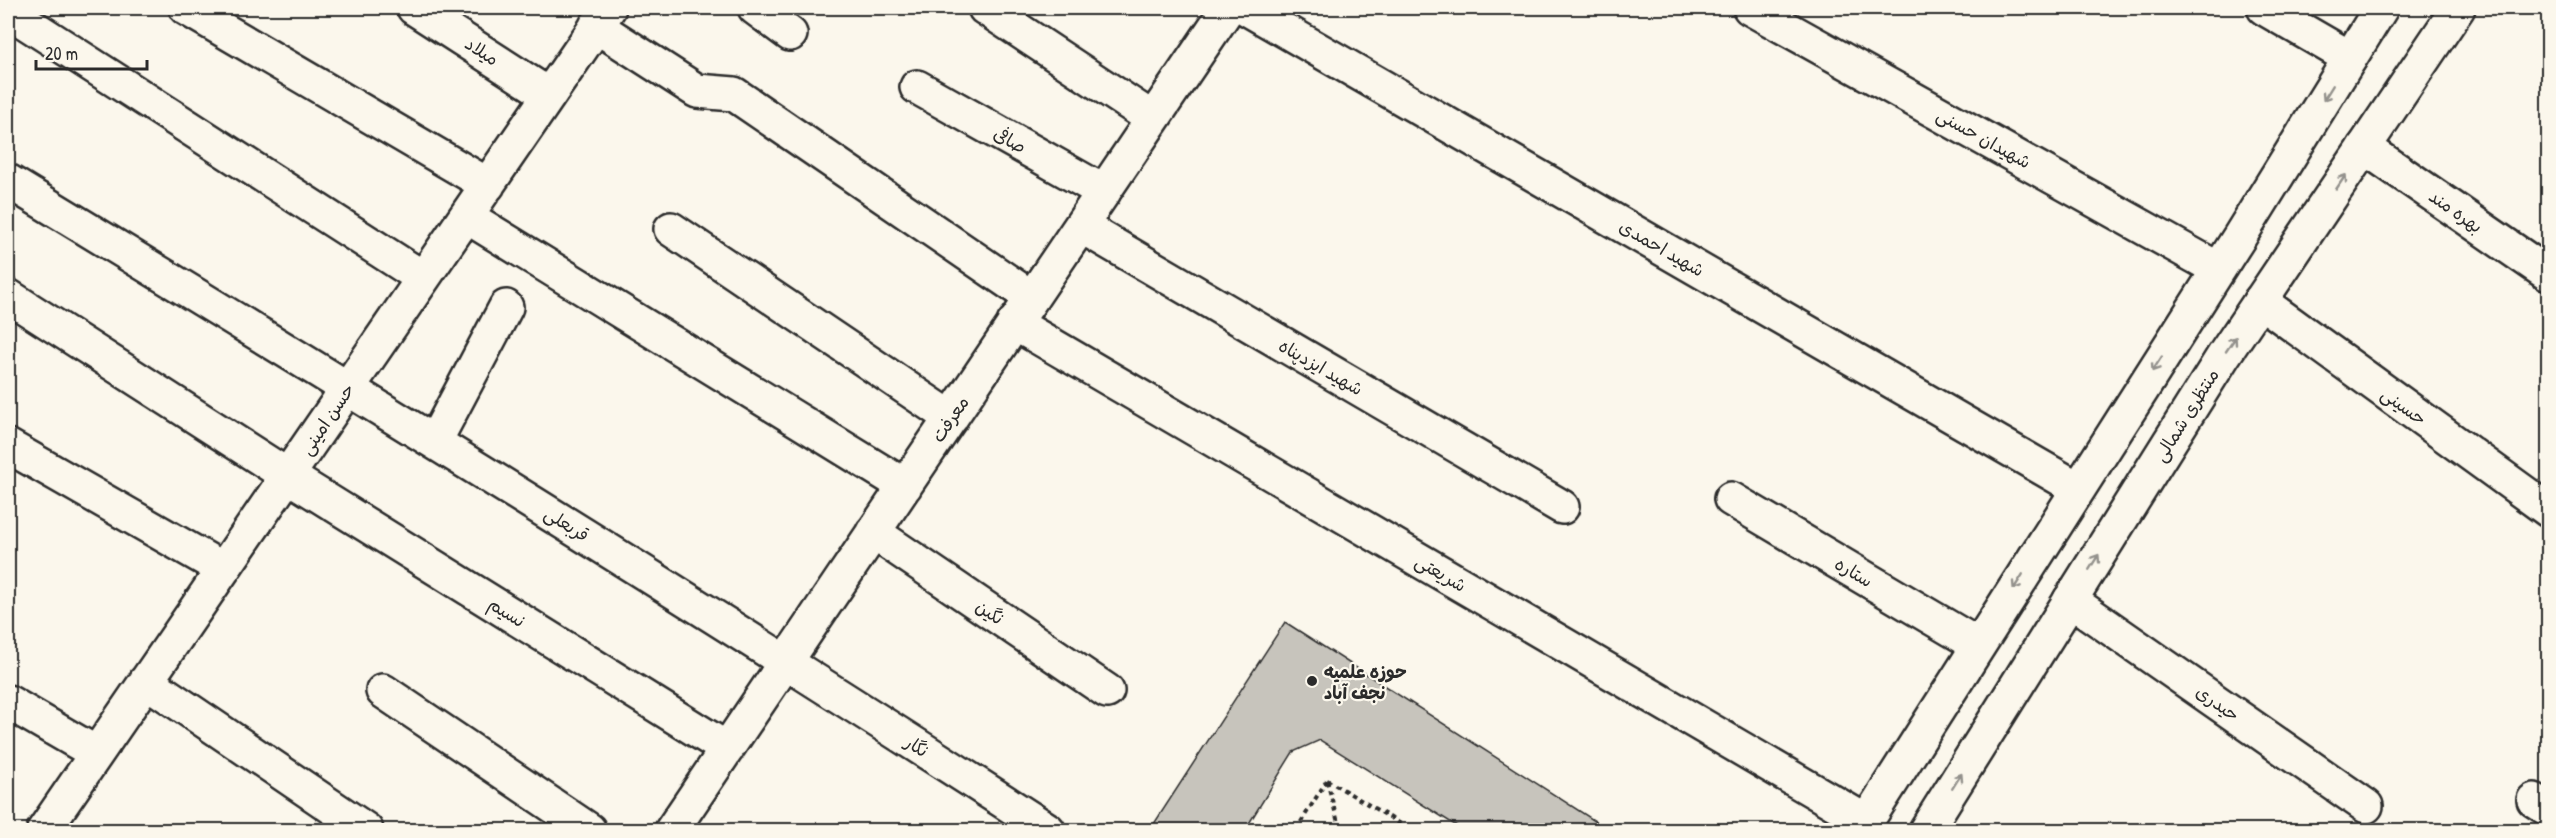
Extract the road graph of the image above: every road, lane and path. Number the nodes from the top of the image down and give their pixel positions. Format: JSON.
{"nodes":[{"id":1,"x":186,"y":8,"type":"edge"},
{"id":2,"x":414,"y":8,"type":"edge"},
{"id":3,"x":755,"y":8,"type":"edge"},
{"id":4,"x":986,"y":8,"type":"edge"},
{"id":5,"x":1228,"y":8,"type":"edge"},
{"id":6,"x":1246,"y":8,"type":"edge"},
{"id":7,"x":1750,"y":8,"type":"edge"},
{"id":8,"x":2264,"y":8,"type":"edge"},
{"id":9,"x":2381,"y":8,"type":"edge"},
{"id":10,"x":2458,"y":8,"type":"edge"},
{"id":11,"x":8,"y":10,"type":"edge"},
{"id":12,"x":603,"y":17,"type":"edge"},
{"id":13,"x":790,"y":34,"type":"dead end"},
{"id":14,"x":2350,"y":58,"type":"junction"},
{"id":15,"x":917,"y":87,"type":"dead end"},
{"id":16,"x":549,"y":95,"type":"junction"},
{"id":17,"x":1153,"y":119,"type":"junction"},
{"id":18,"x":2364,"y":147,"type":"junction"},
{"id":19,"x":8,"y":181,"type":"edge"},
{"id":20,"x":488,"y":185,"type":"junction"},
{"id":21,"x":1104,"y":192,"type":"junction"},
{"id":22,"x":466,"y":216,"type":"junction"},
{"id":23,"x":1081,"y":226,"type":"junction"},
{"id":24,"x":671,"y":229,"type":"dead end"},
{"id":25,"x":2218,"y":269,"type":"junction"},
{"id":26,"x":2548,"y":274,"type":"edge"},
{"id":27,"x":423,"y":278,"type":"junction"},
{"id":28,"x":8,"y":296,"type":"edge"},
{"id":29,"x":2260,"y":302,"type":"junction"},
{"id":30,"x":506,"y":307,"type":"dead end"},
{"id":31,"x":1023,"y":311,"type":"junction"},
{"id":32,"x":348,"y":387,"type":"junction"},
{"id":33,"x":951,"y":418,"type":"junction"},
{"id":34,"x":435,"y":441,"type":"junction"},
{"id":35,"x":8,"y":446,"type":"edge"},
{"id":36,"x":288,"y":476,"type":"junction"},
{"id":37,"x":905,"y":486,"type":"junction"},
{"id":38,"x":2077,"y":488,"type":"junction"},
{"id":39,"x":1731,"y":499,"type":"dead end"},
{"id":40,"x":1562,"y":507,"type":"dead end"},
{"id":41,"x":2548,"y":510,"type":"edge"},
{"id":42,"x":873,"y":532,"type":"junction"},
{"id":43,"x":223,"y":569,"type":"junction"},
{"id":44,"x":2070,"y":600,"type":"junction"},
{"id":45,"x":1978,"y":645,"type":"junction"},
{"id":46,"x":786,"y":661,"type":"junction"},
{"id":47,"x":146,"y":681,"type":"junction"},
{"id":48,"x":384,"y":691,"type":"dead end"},
{"id":49,"x":1107,"y":691,"type":"dead end"},
{"id":50,"x":8,"y":702,"type":"edge"},
{"id":51,"x":727,"y":749,"type":"junction"},
{"id":52,"x":96,"y":753,"type":"junction"},
{"id":53,"x":1327,"y":780,"type":"junction"},
{"id":54,"x":2366,"y":806,"type":"dead end"},
{"id":55,"x":685,"y":826,"type":"edge"},
{"id":56,"x":1864,"y":826,"type":"edge"},
{"id":57,"x":1935,"y":827,"type":"edge"},
{"id":58,"x":52,"y":828,"type":"edge"},
{"id":59,"x":366,"y":831,"type":"edge"},
{"id":60,"x":589,"y":831,"type":"edge"},
{"id":61,"x":1048,"y":831,"type":"edge"},
{"id":62,"x":1296,"y":831,"type":"edge"},
{"id":63,"x":1340,"y":831,"type":"edge"},
{"id":64,"x":1411,"y":831,"type":"edge"}],
"edges":[{"from":1,"to":20,"type":"street"},
{"from":2,"to":16,"type":"street","name":"میلاد"},
{"from":3,"to":13,"type":"street"},
{"from":4,"to":17,"type":"street"},
{"from":5,"to":17,"type":"street","name":"معرفت"},
{"from":6,"to":38,"type":"street","name":"شهید احمدی"},
{"from":7,"to":25,"type":"street","name":"شهیدان حسنی"},
{"from":8,"to":14,"type":"street"},
{"from":9,"to":14,"type":"street"},
{"from":10,"to":18,"type":"street","name":"منتظری شمالی"},
{"from":11,"to":27,"type":"street"},
{"from":12,"to":16,"type":"street","name":"حسن امینی"},
{"from":12,"to":31,"type":"street","name":"شریعتی"},
{"from":14,"to":25,"type":"street","one_way":true},
{"from":15,"to":21,"type":"street","name":"صافی"},
{"from":16,"to":20,"type":"street","name":"حسن امینی"},
{"from":17,"to":21,"type":"street","name":"معرفت"},
{"from":18,"to":26,"type":"street","name":"بهره مند"},
{"from":29,"to":18,"type":"street","name":"منتظری شمالی","one_way":true},
{"from":19,"to":32,"type":"street","name":"قربعلی"},
{"from":20,"to":22,"type":"street","name":"حسن امینی"},
{"from":21,"to":23,"type":"street","name":"معرفت"},
{"from":22,"to":27,"type":"street","name":"حسن امینی"},
{"from":22,"to":37,"type":"street"},
{"from":23,"to":31,"type":"street","name":"معرفت"},
{"from":23,"to":40,"type":"street","name":"شهید ایزدپناه"},
{"from":24,"to":33,"type":"street"},
{"from":25,"to":38,"type":"street","one_way":true},
{"from":27,"to":32,"type":"street","name":"حسن امینی"},
{"from":28,"to":36,"type":"street","name":"نسیم"},
{"from":29,"to":41,"type":"street","name":"حسینی"},
{"from":44,"to":29,"type":"street","name":"منتظری شمالی","one_way":true},
{"from":30,"to":34,"type":"street"},
{"from":31,"to":33,"type":"street","name":"معرفت"},
{"from":31,"to":56,"type":"street","name":"شریعتی"},
{"from":32,"to":34,"type":"street","name":"قربعلی"},
{"from":32,"to":36,"type":"street","name":"حسن امینی"},
{"from":33,"to":37,"type":"street","name":"معرفت"},
{"from":34,"to":46,"type":"street","name":"قربعلی"},
{"from":35,"to":43,"type":"street"},
{"from":36,"to":43,"type":"street","name":"حسن امینی"},
{"from":36,"to":51,"type":"street","name":"نسیم"},
{"from":37,"to":42,"type":"street","name":"معرفت"},
{"from":38,"to":45,"type":"street","one_way":true},
{"from":39,"to":45,"type":"street","name":"ستاره"},
{"from":42,"to":46,"type":"street","name":"معرفت"},
{"from":42,"to":49,"type":"street","name":"نگین"},
{"from":43,"to":47,"type":"street","name":"حسن امینی"},
{"from":44,"to":54,"type":"street","name":"حیدری"},
{"from":57,"to":44,"type":"street","name":"منتظری شمالی","one_way":true},
{"from":45,"to":56,"type":"street"},
{"from":46,"to":51,"type":"street","name":"معرفت"},
{"from":46,"to":61,"type":"street","name":"نگار"},
{"from":47,"to":52,"type":"street","name":"حسن امینی"},
{"from":47,"to":59,"type":"street"},
{"from":48,"to":60,"type":"street"},
{"from":50,"to":52,"type":"street"},
{"from":51,"to":55,"type":"street","name":"معرفت"},
{"from":52,"to":58,"type":"street","name":"حسن امینی"},
{"from":53,"to":62,"type":"path"},
{"from":53,"to":63,"type":"path"},
{"from":53,"to":64,"type":"path"}]}
